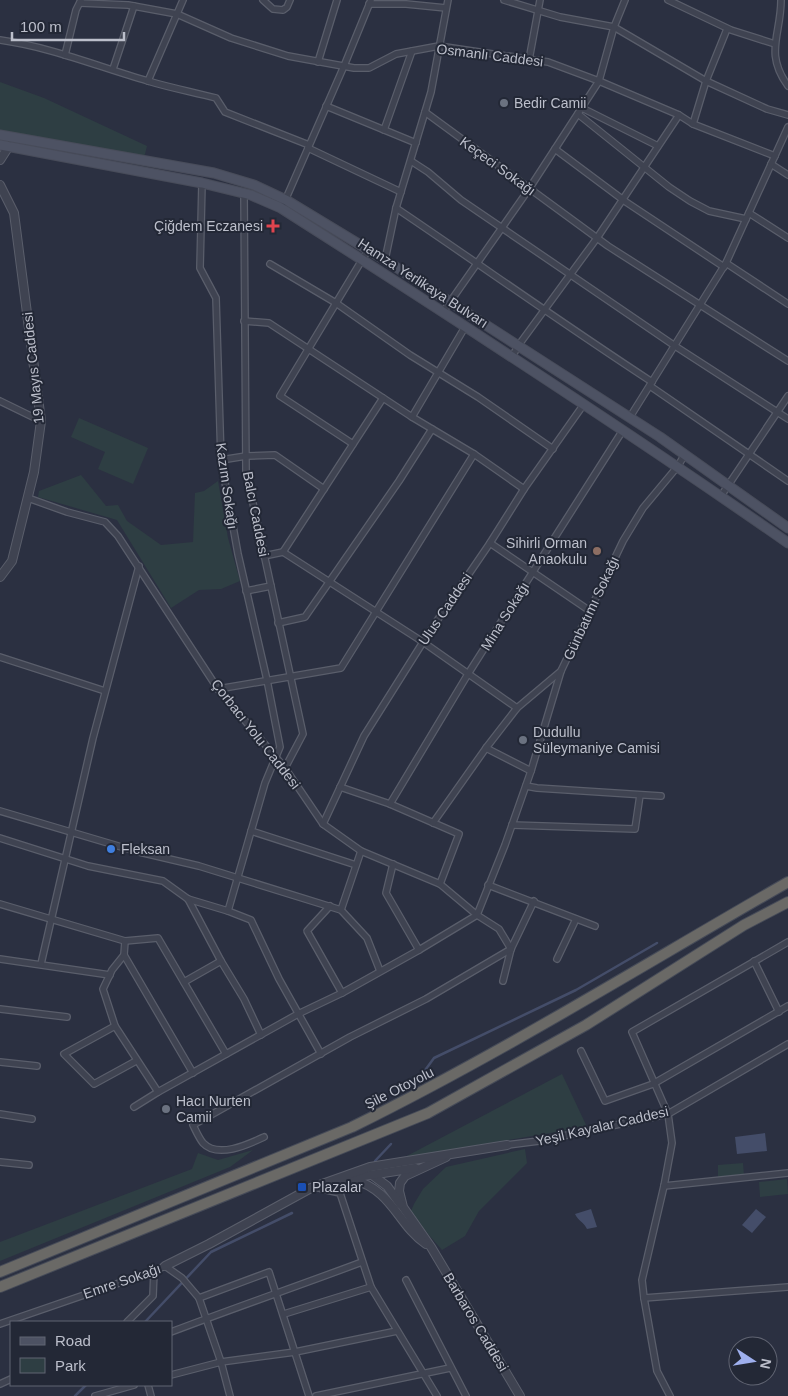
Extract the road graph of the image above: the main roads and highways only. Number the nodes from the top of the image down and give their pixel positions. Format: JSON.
{"nodes":[{"id":1,"x":0,"y":135,"type":"edge"},
{"id":2,"x":5,"y":145,"type":"edge"},
{"id":3,"x":283,"y":204,"type":"junction"},
{"id":4,"x":788,"y":528,"type":"edge"},
{"id":5,"x":788,"y":543,"type":"edge"},
{"id":6,"x":788,"y":881,"type":"edge"},
{"id":7,"x":788,"y":902,"type":"edge"},
{"id":8,"x":0,"y":1272,"type":"edge"},
{"id":9,"x":0,"y":1287,"type":"edge"}],
"edges":[{"from":1,"to":3,"type":"main road","name":"Hamza Yerlikaya Bulvarı"},
{"from":2,"to":3,"type":"main road","name":"Hamza Yerlikaya Bulvarı"},
{"from":3,"to":4,"type":"main road","name":"Hamza Yerlikaya Bulvarı"},
{"from":3,"to":5,"type":"main road","name":"Hamza Yerlikaya Bulvarı"},
{"from":6,"to":8,"type":"highway","name":"Şile Otoyolu"},
{"from":7,"to":9,"type":"highway"}]}
